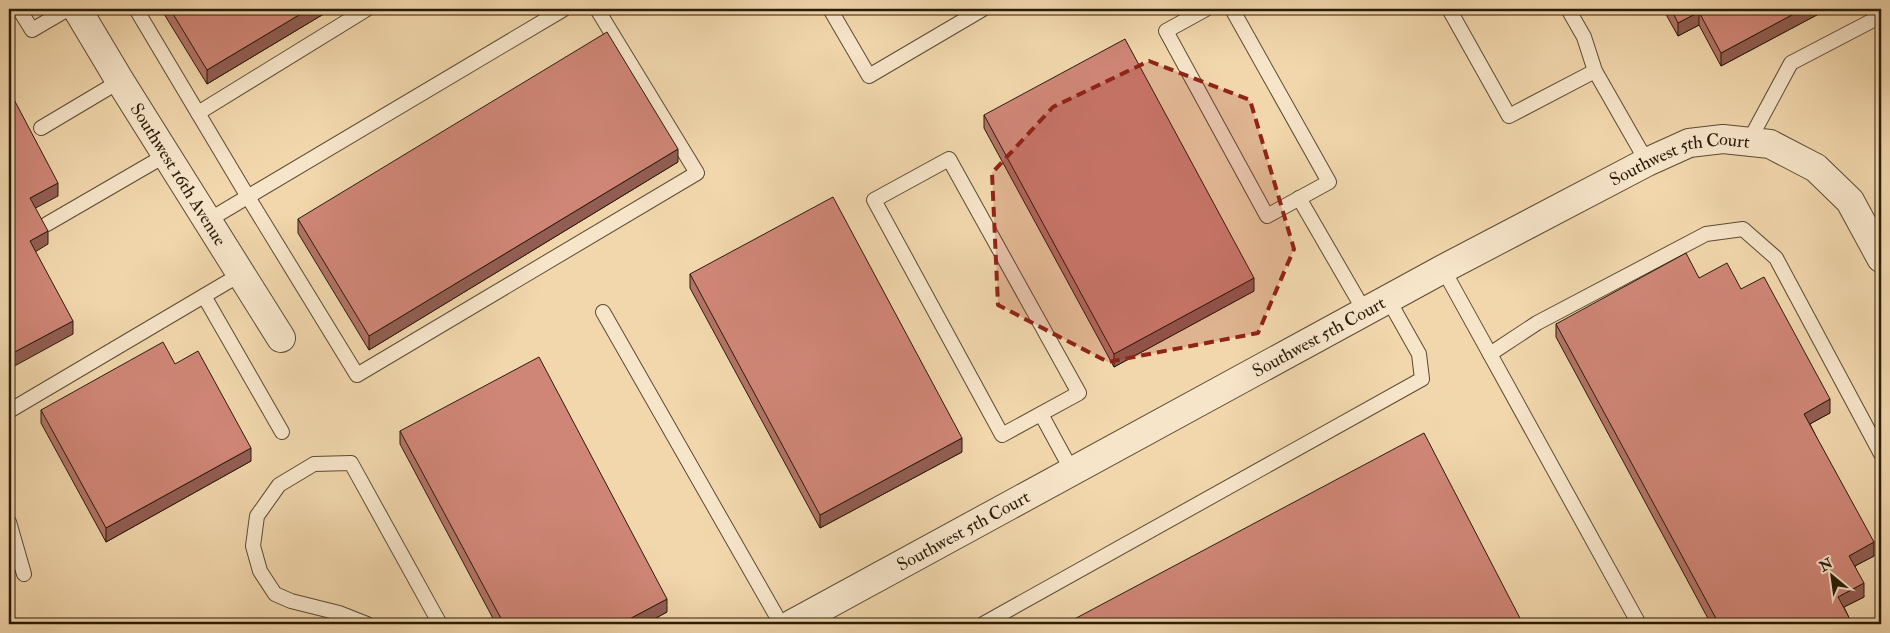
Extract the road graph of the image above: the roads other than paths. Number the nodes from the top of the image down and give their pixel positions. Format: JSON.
{"nodes":[{"id":1,"x":19,"y":9,"type":"edge"},
{"id":2,"x":68,"y":9,"type":"edge"},
{"id":3,"x":77,"y":9,"type":"edge"},
{"id":4,"x":136,"y":9,"type":"edge"},
{"id":5,"x":368,"y":9,"type":"edge"},
{"id":6,"x":564,"y":9,"type":"edge"},
{"id":7,"x":597,"y":9,"type":"edge"},
{"id":8,"x":830,"y":9,"type":"edge"},
{"id":9,"x":983,"y":9,"type":"edge"},
{"id":10,"x":1206,"y":9,"type":"edge"},
{"id":11,"x":1232,"y":9,"type":"edge"},
{"id":12,"x":1449,"y":9,"type":"edge"},
{"id":13,"x":1568,"y":9,"type":"edge"},
{"id":14,"x":1881,"y":16,"type":"edge"},
{"id":15,"x":1595,"y":71,"type":"junction"},
{"id":16,"x":120,"y":81,"type":"junction"},
{"id":17,"x":198,"y":114,"type":"junction"},
{"id":18,"x":41,"y":128,"type":"dead end"},
{"id":19,"x":1749,"y":142,"type":"junction"},
{"id":20,"x":166,"y":154,"type":"junction"},
{"id":21,"x":1648,"y":162,"type":"junction"},
{"id":22,"x":248,"y":198,"type":"junction"},
{"id":23,"x":1300,"y":198,"type":"junction"},
{"id":24,"x":207,"y":221,"type":"junction"},
{"id":25,"x":47,"y":224,"type":"edge"},
{"id":26,"x":1881,"y":258,"type":"edge"},
{"id":27,"x":1443,"y":269,"type":"junction"},
{"id":28,"x":241,"y":274,"type":"junction"},
{"id":29,"x":204,"y":296,"type":"junction"},
{"id":30,"x":1388,"y":299,"type":"junction"},
{"id":31,"x":603,"y":312,"type":"dead end"},
{"id":32,"x":1365,"y":312,"type":"junction"},
{"id":33,"x":281,"y":338,"type":"dead end"},
{"id":34,"x":1490,"y":354,"type":"junction"},
{"id":35,"x":9,"y":411,"type":"edge"},
{"id":36,"x":1042,"y":414,"type":"junction"},
{"id":37,"x":282,"y":432,"type":"dead end"},
{"id":38,"x":1881,"y":454,"type":"edge"},
{"id":39,"x":1072,"y":471,"type":"junction"},
{"id":40,"x":9,"y":522,"type":"edge"},
{"id":41,"x":24,"y":574,"type":"dead end"},
{"id":42,"x":367,"y":624,"type":"edge"},
{"id":43,"x":440,"y":624,"type":"edge"},
{"id":44,"x":781,"y":624,"type":"edge"},
{"id":45,"x":792,"y":624,"type":"edge"},
{"id":46,"x":983,"y":624,"type":"edge"},
{"id":47,"x":1640,"y":624,"type":"edge"}],
"edges":[{"from":1,"to":2,"type":"lane"},
{"from":3,"to":16,"type":"street","name":"Southwest 16th Avenue"},
{"from":4,"to":17,"type":"lane"},
{"from":5,"to":17,"type":"lane"},
{"from":6,"to":22,"type":"lane"},
{"from":7,"to":22,"type":"lane"},
{"from":8,"to":9,"type":"lane"},
{"from":10,"to":23,"type":"lane"},
{"from":11,"to":23,"type":"lane"},
{"from":12,"to":15,"type":"lane"},
{"from":13,"to":15,"type":"lane"},
{"from":14,"to":19,"type":"lane"},
{"from":15,"to":21,"type":"lane"},
{"from":16,"to":18,"type":"lane"},
{"from":16,"to":20,"type":"street","name":"Southwest 16th Avenue"},
{"from":17,"to":22,"type":"lane"},
{"from":19,"to":21,"type":"street","name":"Southwest 5th Court"},
{"from":19,"to":26,"type":"street","name":"Southwest 5th Court"},
{"from":20,"to":24,"type":"street","name":"Southwest 16th Avenue"},
{"from":20,"to":25,"type":"lane"},
{"from":21,"to":27,"type":"street","name":"Southwest 5th Court"},
{"from":22,"to":24,"type":"lane"},
{"from":23,"to":32,"type":"lane"},
{"from":24,"to":28,"type":"street","name":"Southwest 16th Avenue"},
{"from":27,"to":30,"type":"street","name":"Southwest 5th Court"},
{"from":27,"to":34,"type":"lane"},
{"from":28,"to":29,"type":"lane"},
{"from":28,"to":33,"type":"street","name":"Southwest 16th Avenue"},
{"from":29,"to":35,"type":"lane"},
{"from":29,"to":37,"type":"lane"},
{"from":30,"to":32,"type":"street","name":"Southwest 5th Court"},
{"from":30,"to":46,"type":"lane"},
{"from":31,"to":44,"type":"lane"},
{"from":32,"to":39,"type":"street","name":"Southwest 5th Court"},
{"from":34,"to":38,"type":"lane"},
{"from":34,"to":47,"type":"lane"},
{"from":36,"to":36,"type":"lane"},
{"from":36,"to":39,"type":"lane"},
{"from":39,"to":45,"type":"street","name":"Southwest 5th Court"},
{"from":40,"to":41,"type":"lane"},
{"from":42,"to":43,"type":"lane"}]}
